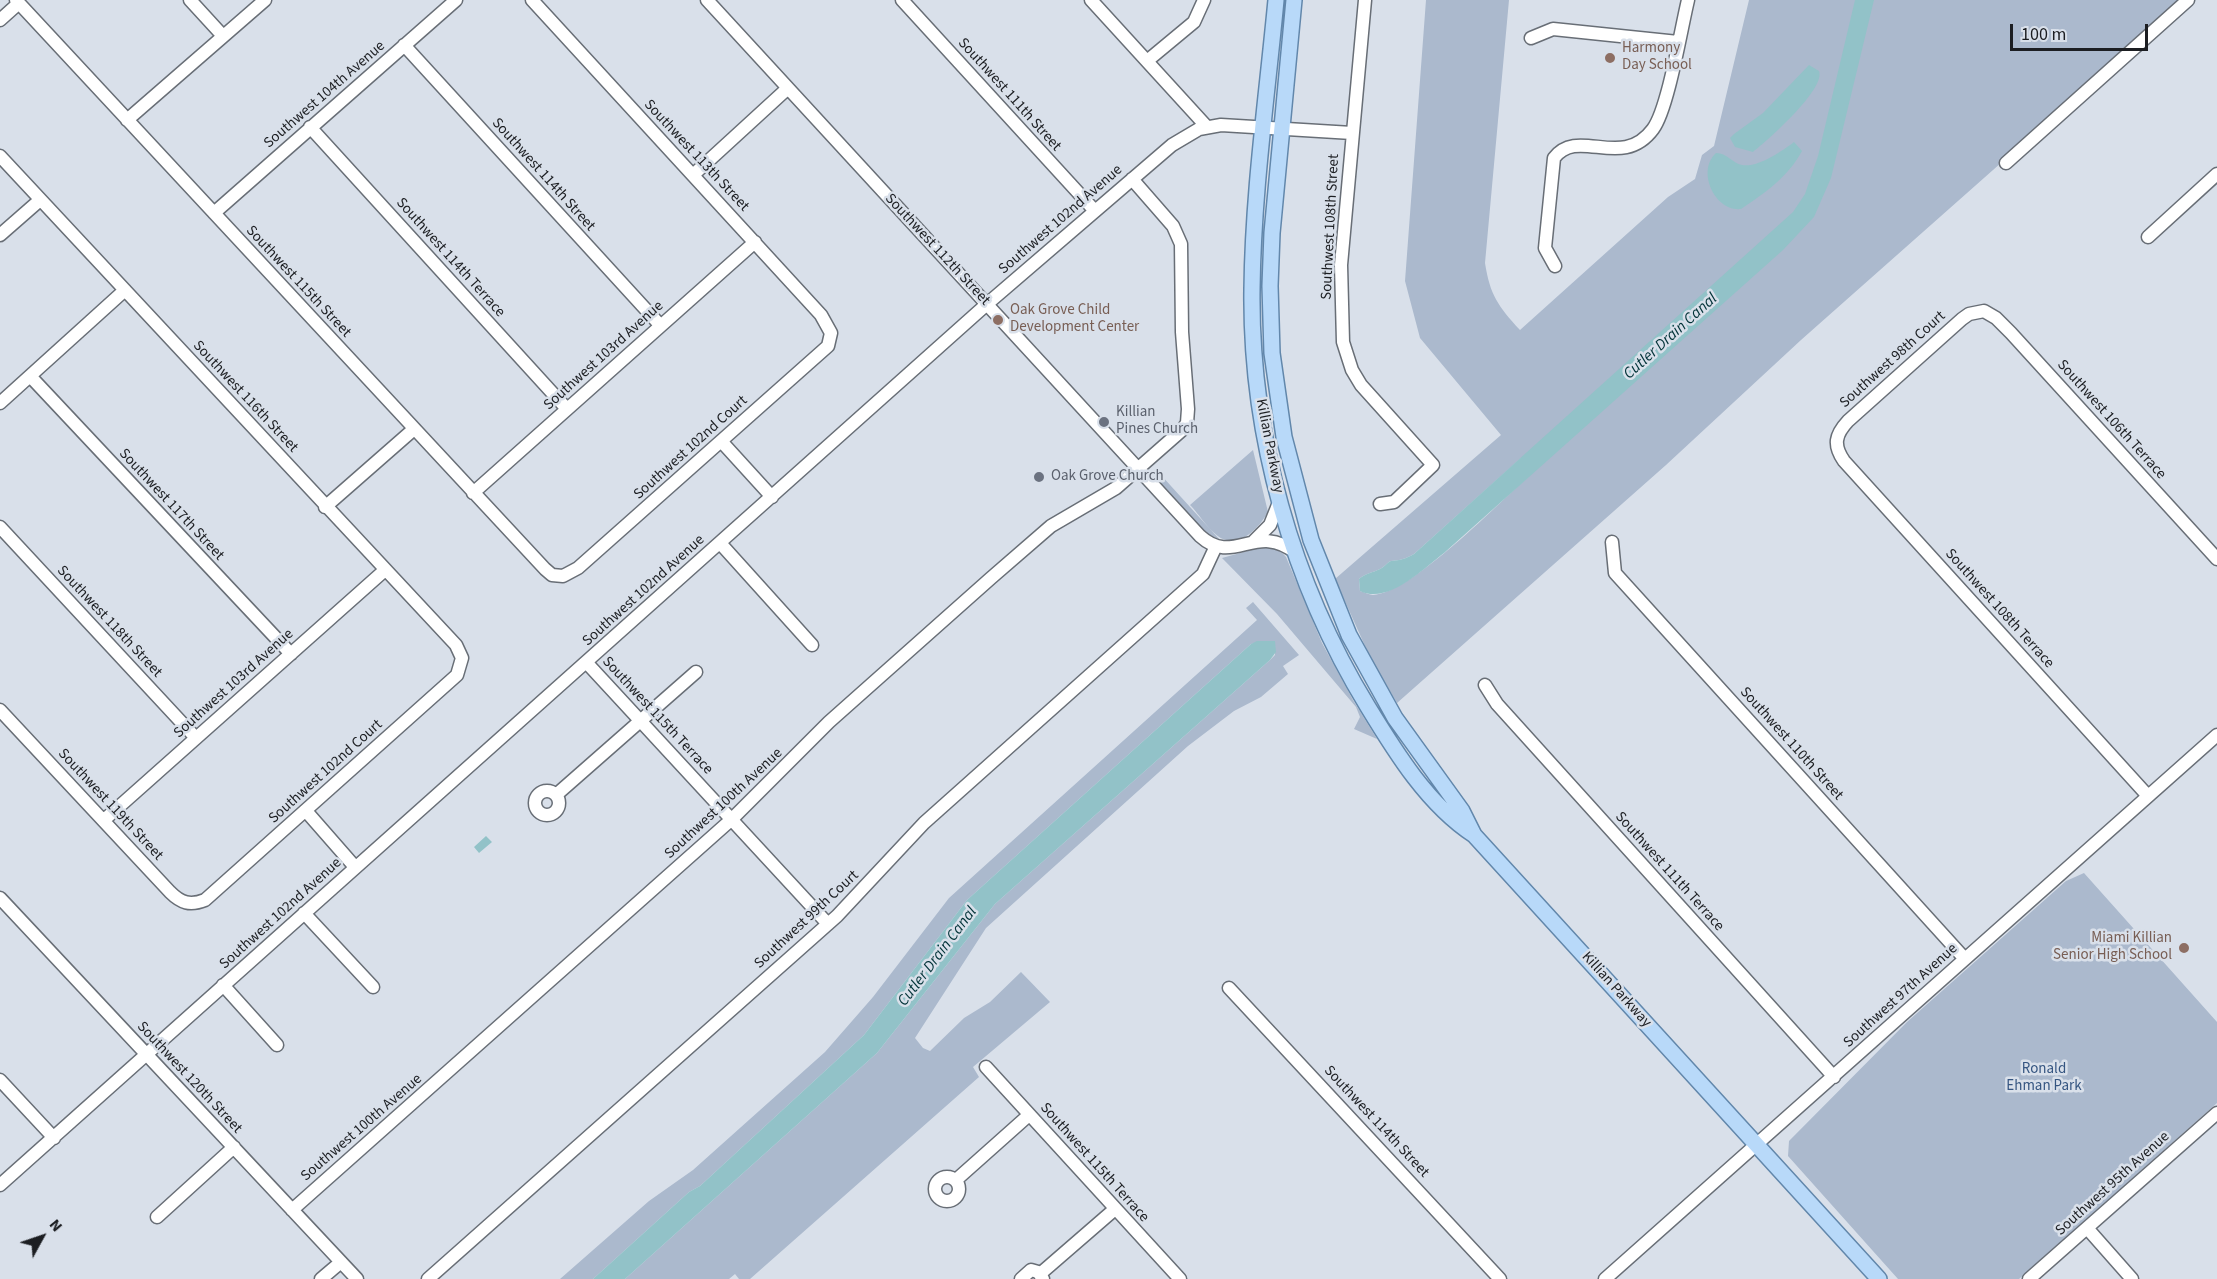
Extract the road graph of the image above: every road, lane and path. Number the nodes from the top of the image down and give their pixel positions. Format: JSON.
{"nodes":[{"id":1,"x":190,"y":0,"type":"edge"},
{"id":2,"x":265,"y":0,"type":"edge"},
{"id":3,"x":456,"y":0,"type":"edge"},
{"id":4,"x":532,"y":0,"type":"edge"},
{"id":5,"x":707,"y":0,"type":"edge"},
{"id":6,"x":902,"y":0,"type":"edge"},
{"id":7,"x":1091,"y":0,"type":"edge"},
{"id":8,"x":1204,"y":0,"type":"edge"},
{"id":9,"x":1276,"y":0,"type":"edge"},
{"id":10,"x":1294,"y":0,"type":"edge"},
{"id":11,"x":1365,"y":0,"type":"edge"},
{"id":12,"x":1688,"y":0,"type":"edge"},
{"id":13,"x":2188,"y":0,"type":"edge"},
{"id":14,"x":18,"y":2,"type":"edge"},
{"id":15,"x":0,"y":20,"type":"edge"},
{"id":16,"x":223,"y":36,"type":"junction"},
{"id":17,"x":1531,"y":38,"type":"dead end"},
{"id":18,"x":1678,"y":42,"type":"junction"},
{"id":19,"x":404,"y":45,"type":"junction"},
{"id":20,"x":1147,"y":61,"type":"junction"},
{"id":21,"x":788,"y":88,"type":"junction"},
{"id":22,"x":127,"y":120,"type":"junction"},
{"id":23,"x":1263,"y":126,"type":"junction"},
{"id":24,"x":1207,"y":127,"type":"junction"},
{"id":25,"x":1282,"y":127,"type":"junction"},
{"id":26,"x":310,"y":128,"type":"junction"},
{"id":27,"x":1352,"y":133,"type":"junction"},
{"id":28,"x":0,"y":156,"type":"edge"},
{"id":29,"x":2006,"y":163,"type":"dead end"},
{"id":30,"x":2217,"y":174,"type":"edge"},
{"id":31,"x":693,"y":175,"type":"junction"},
{"id":32,"x":1132,"y":179,"type":"junction"},
{"id":33,"x":40,"y":200,"type":"junction"},
{"id":34,"x":1095,"y":211,"type":"junction"},
{"id":35,"x":214,"y":213,"type":"junction"},
{"id":36,"x":0,"y":235,"type":"edge"},
{"id":37,"x":2148,"y":237,"type":"dead end"},
{"id":38,"x":755,"y":242,"type":"junction"},
{"id":39,"x":1555,"y":267,"type":"dead end"},
{"id":40,"x":125,"y":291,"type":"junction"},
{"id":41,"x":987,"y":304,"type":"junction"},
{"id":42,"x":1976,"y":311,"type":"joint"},
{"id":43,"x":660,"y":325,"type":"junction"},
{"id":44,"x":831,"y":335,"type":"joint"},
{"id":45,"x":30,"y":376,"type":"junction"},
{"id":46,"x":0,"y":403,"type":"edge"},
{"id":47,"x":567,"y":409,"type":"junction"},
{"id":48,"x":414,"y":429,"type":"junction"},
{"id":49,"x":1836,"y":438,"type":"joint"},
{"id":50,"x":722,"y":441,"type":"junction"},
{"id":51,"x":1138,"y":470,"type":"junction"},
{"id":52,"x":473,"y":493,"type":"junction"},
{"id":53,"x":772,"y":497,"type":"junction"},
{"id":54,"x":1280,"y":500,"type":"junction"},
{"id":55,"x":1380,"y":504,"type":"dead end"},
{"id":56,"x":325,"y":507,"type":"junction"},
{"id":57,"x":0,"y":527,"type":"edge"},
{"id":58,"x":1254,"y":541,"type":"junction"},
{"id":59,"x":1612,"y":542,"type":"dead end"},
{"id":60,"x":720,"y":543,"type":"junction"},
{"id":61,"x":1216,"y":546,"type":"junction"},
{"id":62,"x":1296,"y":553,"type":"junction"},
{"id":63,"x":2217,"y":559,"type":"edge"},
{"id":64,"x":385,"y":570,"type":"junction"},
{"id":65,"x":563,"y":576,"type":"joint"},
{"id":66,"x":812,"y":645,"type":"dead end"},
{"id":67,"x":291,"y":654,"type":"junction"},
{"id":68,"x":462,"y":662,"type":"joint"},
{"id":69,"x":586,"y":662,"type":"junction"},
{"id":70,"x":696,"y":672,"type":"dead end"},
{"id":71,"x":1485,"y":685,"type":"dead end"},
{"id":72,"x":0,"y":710,"type":"edge"},
{"id":73,"x":641,"y":720,"type":"junction"},
{"id":74,"x":2217,"y":735,"type":"edge"},
{"id":75,"x":196,"y":738,"type":"junction"},
{"id":76,"x":556,"y":795,"type":"dead end"},
{"id":77,"x":2148,"y":796,"type":"junction"},
{"id":78,"x":306,"y":811,"type":"junction"},
{"id":79,"x":732,"y":819,"type":"junction"},
{"id":80,"x":104,"y":820,"type":"junction"},
{"id":81,"x":1474,"y":835,"type":"junction"},
{"id":82,"x":355,"y":867,"type":"junction"},
{"id":83,"x":0,"y":898,"type":"edge"},
{"id":84,"x":205,"y":900,"type":"joint"},
{"id":85,"x":304,"y":913,"type":"junction"},
{"id":86,"x":828,"y":924,"type":"junction"},
{"id":87,"x":1965,"y":959,"type":"junction"},
{"id":88,"x":223,"y":985,"type":"junction"},
{"id":89,"x":373,"y":987,"type":"dead end"},
{"id":90,"x":1229,"y":988,"type":"dead end"},
{"id":91,"x":277,"y":1045,"type":"dead end"},
{"id":92,"x":146,"y":1054,"type":"junction"},
{"id":93,"x":986,"y":1067,"type":"dead end"},
{"id":94,"x":1834,"y":1077,"type":"junction"},
{"id":95,"x":0,"y":1080,"type":"edge"},
{"id":96,"x":2217,"y":1113,"type":"edge"},
{"id":97,"x":1029,"y":1115,"type":"junction"},
{"id":98,"x":54,"y":1138,"type":"junction"},
{"id":99,"x":1758,"y":1145,"type":"junction"},
{"id":100,"x":234,"y":1148,"type":"junction"},
{"id":101,"x":956,"y":1180,"type":"dead end"},
{"id":102,"x":0,"y":1185,"type":"edge"},
{"id":103,"x":1115,"y":1209,"type":"junction"},
{"id":104,"x":292,"y":1210,"type":"junction"},
{"id":105,"x":157,"y":1217,"type":"dead end"},
{"id":106,"x":2087,"y":1227,"type":"junction"},
{"id":107,"x":341,"y":1262,"type":"junction"},
{"id":108,"x":1042,"y":1277,"type":"edge"},
{"id":109,"x":321,"y":1279,"type":"edge"},
{"id":110,"x":357,"y":1279,"type":"edge"},
{"id":111,"x":428,"y":1279,"type":"edge"},
{"id":112,"x":1021,"y":1279,"type":"edge"},
{"id":113,"x":1180,"y":1279,"type":"edge"},
{"id":114,"x":1500,"y":1279,"type":"edge"},
{"id":115,"x":1605,"y":1279,"type":"edge"},
{"id":116,"x":1879,"y":1279,"type":"edge"},
{"id":117,"x":2029,"y":1279,"type":"edge"},
{"id":118,"x":2132,"y":1279,"type":"edge"}],
"edges":[{"from":1,"to":16,"type":"street"},
{"from":2,"to":16,"type":"street"},
{"from":3,"to":19,"type":"street","name":"Southwest 104th Avenue"},
{"from":4,"to":31,"type":"street","name":"Southwest 113th Street"},
{"from":5,"to":21,"type":"street","name":"Southwest 112th Street"},
{"from":6,"to":34,"type":"street","name":"Southwest 111th Street"},
{"from":7,"to":20,"type":"street"},
{"from":8,"to":20,"type":"street"},
{"from":9,"to":23,"type":"main road","name":"Killian Parkway"},
{"from":10,"to":25,"type":"main road","name":"Killian Parkway"},
{"from":11,"to":27,"type":"street","name":"Southwest 108th Street"},
{"from":12,"to":18,"type":"street"},
{"from":13,"to":29,"type":"street"},
{"from":14,"to":15,"type":"street"},
{"from":14,"to":22,"type":"street","name":"Southwest 115th Street"},
{"from":16,"to":22,"type":"street"},
{"from":17,"to":18,"type":"street"},
{"from":18,"to":39,"type":"street"},
{"from":19,"to":26,"type":"street","name":"Southwest 104th Avenue"},
{"from":19,"to":43,"type":"street","name":"Southwest 114th Street"},
{"from":20,"to":24,"type":"street"},
{"from":21,"to":31,"type":"street"},
{"from":21,"to":41,"type":"street","name":"Southwest 112th Street"},
{"from":22,"to":35,"type":"street","name":"Southwest 115th Street"},
{"from":23,"to":24,"type":"street","name":"Southwest 102nd Avenue"},
{"from":23,"to":25,"type":"street","name":"Southwest 102nd Avenue"},
{"from":23,"to":54,"type":"main road","name":"Killian Parkway"},
{"from":24,"to":32,"type":"street","name":"Southwest 102nd Avenue"},
{"from":25,"to":27,"type":"street","name":"Southwest 102nd Avenue"},
{"from":25,"to":81,"type":"main road","name":"Killian Parkway"},
{"from":26,"to":35,"type":"street","name":"Southwest 104th Avenue"},
{"from":26,"to":47,"type":"street","name":"Southwest 114th Terrace"},
{"from":27,"to":55,"type":"street","name":"Southwest 108th Street"},
{"from":28,"to":33,"type":"street","name":"Southwest 116th Street"},
{"from":30,"to":37,"type":"street"},
{"from":31,"to":38,"type":"street","name":"Southwest 113th Street"},
{"from":32,"to":34,"type":"street","name":"Southwest 102nd Avenue"},
{"from":32,"to":51,"type":"street","name":"Southwest 100th Avenue"},
{"from":33,"to":36,"type":"street"},
{"from":33,"to":40,"type":"street","name":"Southwest 116th Street"},
{"from":34,"to":41,"type":"street","name":"Southwest 102nd Avenue"},
{"from":35,"to":48,"type":"street","name":"Southwest 115th Street"},
{"from":38,"to":43,"type":"street","name":"Southwest 103rd Avenue"},
{"from":38,"to":44,"type":"street","name":"Southwest 113th Street"},
{"from":40,"to":45,"type":"street"},
{"from":40,"to":56,"type":"street","name":"Southwest 116th Street"},
{"from":41,"to":51,"type":"street","name":"Southwest 112th Street"},
{"from":41,"to":53,"type":"street","name":"Southwest 102nd Avenue"},
{"from":42,"to":49,"type":"street","name":"Southwest 98th Court"},
{"from":42,"to":63,"type":"street","name":"Southwest 106th Terrace"},
{"from":43,"to":47,"type":"street","name":"Southwest 103rd Avenue"},
{"from":44,"to":50,"type":"street","name":"Southwest 102nd Court"},
{"from":45,"to":46,"type":"street"},
{"from":45,"to":67,"type":"street","name":"Southwest 117th Street"},
{"from":47,"to":52,"type":"street","name":"Southwest 103rd Avenue"},
{"from":48,"to":52,"type":"street","name":"Southwest 115th Street"},
{"from":48,"to":56,"type":"street"},
{"from":49,"to":77,"type":"street","name":"Southwest 108th Terrace"},
{"from":50,"to":53,"type":"street"},
{"from":50,"to":65,"type":"street","name":"Southwest 102nd Court"},
{"from":51,"to":61,"type":"street","name":"Southwest 112th Street"},
{"from":51,"to":79,"type":"street","name":"Southwest 100th Avenue"},
{"from":52,"to":65,"type":"street","name":"Southwest 115th Street"},
{"from":53,"to":60,"type":"street","name":"Southwest 102nd Avenue"},
{"from":54,"to":58,"type":"street"},
{"from":54,"to":62,"type":"main road","name":"Killian Parkway"},
{"from":56,"to":64,"type":"street","name":"Southwest 116th Street"},
{"from":57,"to":75,"type":"street","name":"Southwest 118th Street"},
{"from":58,"to":61,"type":"street"},
{"from":58,"to":62,"type":"street"},
{"from":59,"to":87,"type":"street","name":"Southwest 110th Street"},
{"from":60,"to":66,"type":"street"},
{"from":60,"to":69,"type":"street","name":"Southwest 102nd Avenue"},
{"from":61,"to":86,"type":"street","name":"Southwest 99th Court"},
{"from":62,"to":81,"type":"main road","name":"Killian Parkway"},
{"from":64,"to":67,"type":"street","name":"Southwest 103rd Avenue"},
{"from":64,"to":68,"type":"street","name":"Southwest 116th Street"},
{"from":67,"to":75,"type":"street","name":"Southwest 103rd Avenue"},
{"from":68,"to":78,"type":"street","name":"Southwest 102nd Court"},
{"from":69,"to":73,"type":"street","name":"Southwest 115th Terrace"},
{"from":69,"to":82,"type":"street","name":"Southwest 102nd Avenue"},
{"from":70,"to":73,"type":"street"},
{"from":71,"to":94,"type":"street","name":"Southwest 111th Terrace"},
{"from":72,"to":80,"type":"street","name":"Southwest 119th Street"},
{"from":73,"to":76,"type":"street"},
{"from":73,"to":79,"type":"street","name":"Southwest 115th Terrace"},
{"from":74,"to":77,"type":"street","name":"Southwest 97th Avenue"},
{"from":75,"to":80,"type":"street","name":"Southwest 103rd Avenue"},
{"from":77,"to":87,"type":"street","name":"Southwest 97th Avenue"},
{"from":78,"to":82,"type":"street"},
{"from":78,"to":84,"type":"street","name":"Southwest 102nd Court"},
{"from":79,"to":86,"type":"street","name":"Southwest 115th Terrace"},
{"from":79,"to":104,"type":"street","name":"Southwest 100th Avenue"},
{"from":80,"to":84,"type":"street","name":"Southwest 119th Street"},
{"from":81,"to":99,"type":"main road","name":"Killian Parkway"},
{"from":82,"to":85,"type":"street","name":"Southwest 102nd Avenue"},
{"from":83,"to":92,"type":"street","name":"Southwest 120th Street"},
{"from":85,"to":88,"type":"street","name":"Southwest 102nd Avenue"},
{"from":85,"to":89,"type":"street"},
{"from":86,"to":111,"type":"street","name":"Southwest 99th Court"},
{"from":87,"to":94,"type":"street","name":"Southwest 97th Avenue"},
{"from":88,"to":91,"type":"street"},
{"from":88,"to":92,"type":"street","name":"Southwest 102nd Avenue"},
{"from":90,"to":114,"type":"street","name":"Southwest 114th Street"},
{"from":92,"to":98,"type":"street","name":"Southwest 102nd Avenue"},
{"from":92,"to":100,"type":"street","name":"Southwest 120th Street"},
{"from":93,"to":97,"type":"street","name":"Southwest 115th Terrace"},
{"from":94,"to":99,"type":"street","name":"Southwest 97th Avenue"},
{"from":95,"to":98,"type":"street"},
{"from":96,"to":106,"type":"street","name":"Southwest 95th Avenue"},
{"from":97,"to":101,"type":"street"},
{"from":97,"to":103,"type":"street","name":"Southwest 115th Terrace"},
{"from":98,"to":102,"type":"street","name":"Southwest 102nd Avenue"},
{"from":99,"to":115,"type":"street","name":"Southwest 97th Avenue"},
{"from":99,"to":116,"type":"main road"},
{"from":100,"to":104,"type":"street","name":"Southwest 120th Street"},
{"from":100,"to":105,"type":"street"},
{"from":103,"to":108,"type":"street"},
{"from":103,"to":113,"type":"street","name":"Southwest 115th Terrace"},
{"from":104,"to":107,"type":"street","name":"Southwest 120th Street"},
{"from":106,"to":117,"type":"street","name":"Southwest 95th Avenue"},
{"from":106,"to":118,"type":"street"},
{"from":107,"to":109,"type":"street"},
{"from":107,"to":110,"type":"street","name":"Southwest 120th Street"},
{"from":108,"to":112,"type":"street"}]}
